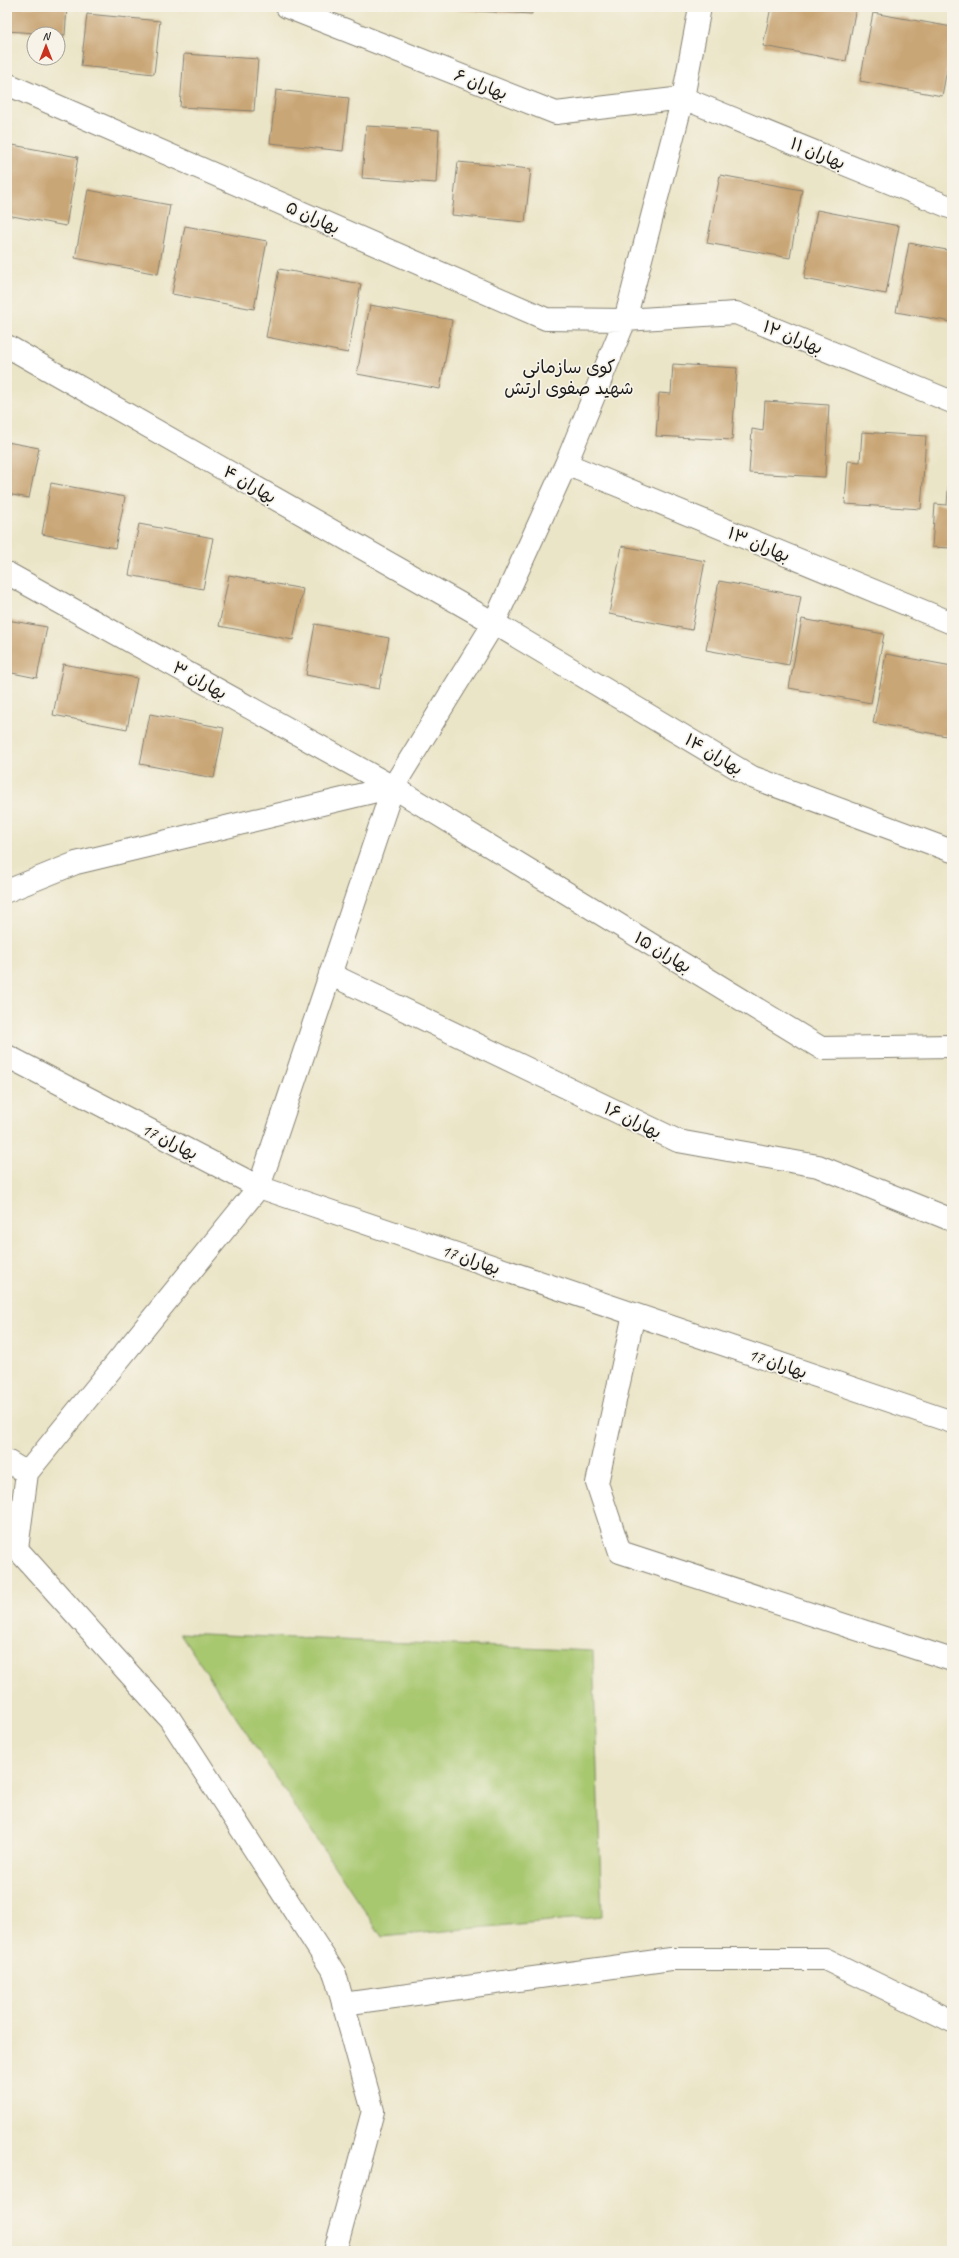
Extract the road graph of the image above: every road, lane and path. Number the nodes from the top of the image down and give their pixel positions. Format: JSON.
{"nodes":[{"id":1,"x":287,"y":7,"type":"edge"},
{"id":2,"x":700,"y":7,"type":"edge"},
{"id":3,"x":7,"y":84,"type":"edge"},
{"id":4,"x":683,"y":98,"type":"junction"},
{"id":5,"x":952,"y":208,"type":"edge"},
{"id":6,"x":626,"y":320,"type":"junction"},
{"id":7,"x":7,"y":346,"type":"edge"},
{"id":8,"x":952,"y":402,"type":"edge"},
{"id":9,"x":566,"y":464,"type":"junction"},
{"id":10,"x":7,"y":572,"type":"edge"},
{"id":11,"x":494,"y":623,"type":"junction"},
{"id":12,"x":952,"y":623,"type":"edge"},
{"id":13,"x":393,"y":787,"type":"junction"},
{"id":14,"x":952,"y":851,"type":"edge"},
{"id":15,"x":7,"y":891,"type":"edge"},
{"id":16,"x":330,"y":974,"type":"junction"},
{"id":17,"x":952,"y":1046,"type":"edge"},
{"id":18,"x":7,"y":1056,"type":"edge"},
{"id":19,"x":259,"y":1187,"type":"junction"},
{"id":20,"x":952,"y":1220,"type":"edge"},
{"id":21,"x":634,"y":1314,"type":"junction"},
{"id":22,"x":952,"y":1422,"type":"edge"},
{"id":23,"x":7,"y":1461,"type":"edge"},
{"id":24,"x":27,"y":1473,"type":"junction"},
{"id":25,"x":12,"y":1547,"type":"edge"},
{"id":26,"x":952,"y":1660,"type":"edge"},
{"id":27,"x":344,"y":2004,"type":"junction"},
{"id":28,"x":952,"y":2021,"type":"edge"},
{"id":29,"x":335,"y":2251,"type":"edge"}],
"edges":[{"from":1,"to":4,"type":"street","name":"بهاران ۶"},
{"from":2,"to":4,"type":"street"},
{"from":3,"to":6,"type":"street","name":"بهاران ۵"},
{"from":4,"to":5,"type":"street","name":"بهاران ۱۱"},
{"from":4,"to":6,"type":"street"},
{"from":6,"to":8,"type":"street","name":"بهاران ۱۲"},
{"from":6,"to":9,"type":"street"},
{"from":7,"to":11,"type":"street","name":"بهاران ۴"},
{"from":9,"to":11,"type":"street"},
{"from":9,"to":12,"type":"street","name":"بهاران ۱۳"},
{"from":10,"to":13,"type":"street","name":"بهاران ۳"},
{"from":11,"to":13,"type":"street"},
{"from":11,"to":14,"type":"street","name":"بهاران ۱۴"},
{"from":13,"to":15,"type":"street"},
{"from":13,"to":16,"type":"street"},
{"from":13,"to":17,"type":"street","name":"بهاران ۱۵"},
{"from":16,"to":19,"type":"street"},
{"from":16,"to":20,"type":"street","name":"بهاران ۱۶"},
{"from":18,"to":19,"type":"street","name":"بهاران 17"},
{"from":19,"to":21,"type":"street","name":"بهاران 17"},
{"from":19,"to":24,"type":"street"},
{"from":21,"to":22,"type":"street","name":"بهاران 17"},
{"from":21,"to":26,"type":"street"},
{"from":23,"to":24,"type":"street"},
{"from":24,"to":25,"type":"street"},
{"from":25,"to":27,"type":"street"},
{"from":27,"to":28,"type":"street"},
{"from":27,"to":29,"type":"street"}]}
